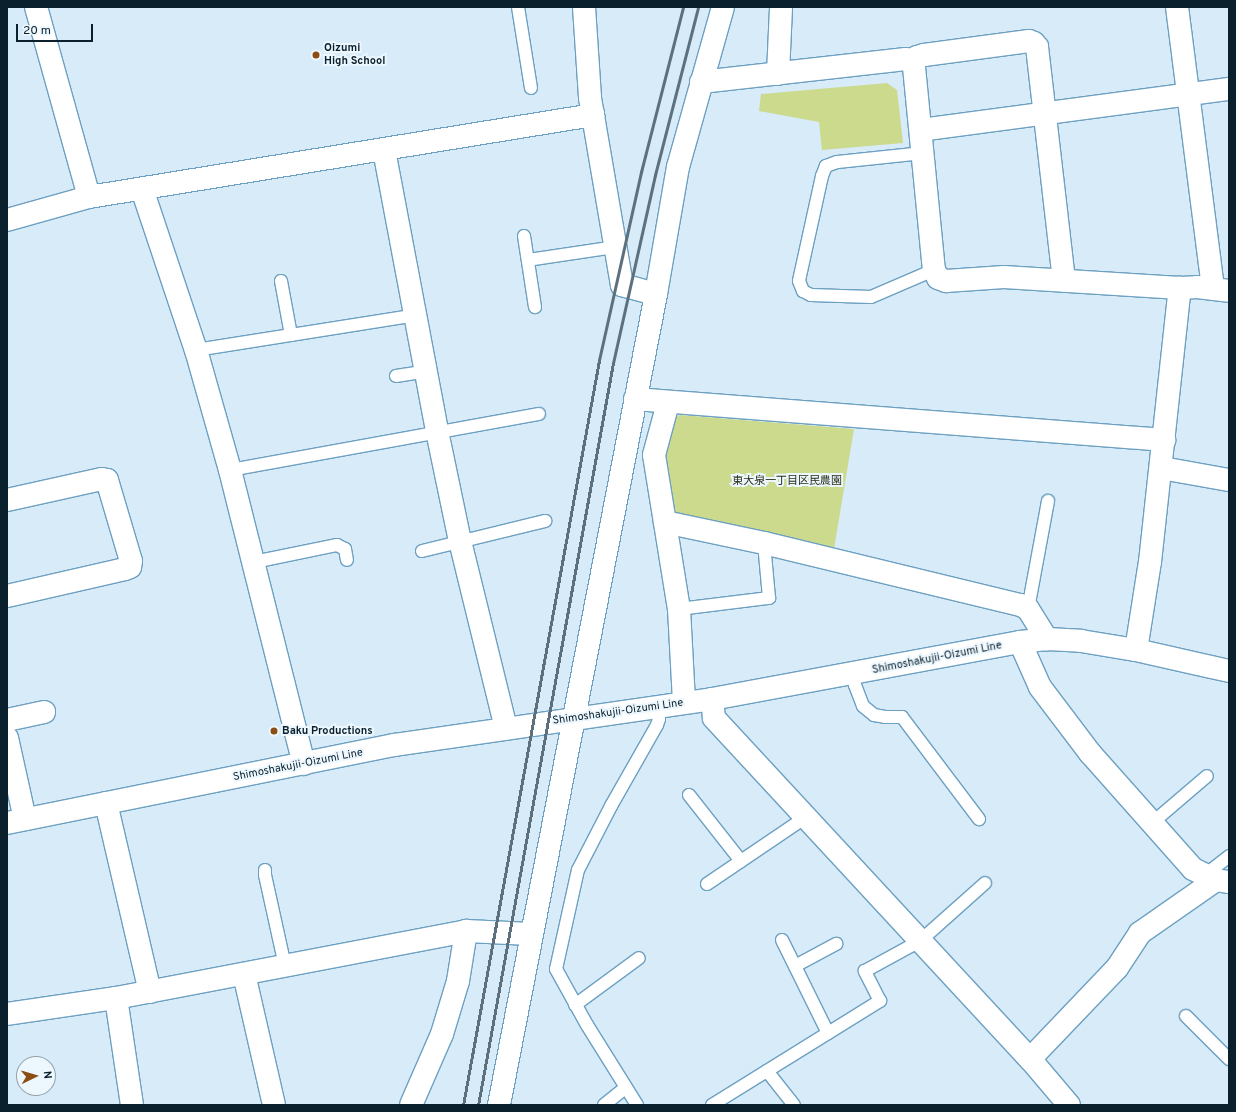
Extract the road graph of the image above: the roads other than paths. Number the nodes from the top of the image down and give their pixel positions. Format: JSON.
{"nodes":[{"id":1,"x":36,"y":7,"type":"edge"},
{"id":2,"x":518,"y":7,"type":"edge"},
{"id":3,"x":584,"y":7,"type":"edge"},
{"id":4,"x":723,"y":7,"type":"edge"},
{"id":5,"x":781,"y":7,"type":"edge"},
{"id":6,"x":1177,"y":7,"type":"edge"},
{"id":7,"x":912,"y":61,"type":"junction"},
{"id":8,"x":778,"y":74,"type":"junction"},
{"id":9,"x":701,"y":82,"type":"junction"},
{"id":10,"x":531,"y":88,"type":"dead end"},
{"id":11,"x":1229,"y":89,"type":"edge"},
{"id":12,"x":1189,"y":94,"type":"junction"},
{"id":13,"x":1045,"y":112,"type":"junction"},
{"id":14,"x":593,"y":115,"type":"junction"},
{"id":15,"x":921,"y":130,"type":"junction"},
{"id":16,"x":384,"y":150,"type":"junction"},
{"id":17,"x":923,"y":153,"type":"junction"},
{"id":18,"x":142,"y":189,"type":"junction"},
{"id":19,"x":89,"y":197,"type":"junction"},
{"id":20,"x":7,"y":220,"type":"edge"},
{"id":21,"x":524,"y":236,"type":"dead end"},
{"id":22,"x":615,"y":247,"type":"junction"},
{"id":23,"x":528,"y":260,"type":"junction"},
{"id":24,"x":934,"y":270,"type":"junction"},
{"id":25,"x":1064,"y":280,"type":"junction"},
{"id":26,"x":281,"y":282,"type":"dead end"},
{"id":27,"x":1180,"y":288,"type":"junction"},
{"id":28,"x":1221,"y":290,"type":"edge"},
{"id":29,"x":656,"y":294,"type":"junction"},
{"id":30,"x":535,"y":307,"type":"dead end"},
{"id":31,"x":416,"y":315,"type":"junction"},
{"id":32,"x":291,"y":335,"type":"junction"},
{"id":33,"x":196,"y":350,"type":"junction"},
{"id":34,"x":426,"y":371,"type":"junction"},
{"id":35,"x":396,"y":376,"type":"dead end"},
{"id":36,"x":636,"y":399,"type":"junction"},
{"id":37,"x":668,"y":403,"type":"junction"},
{"id":38,"x":539,"y":414,"type":"dead end"},
{"id":39,"x":437,"y":431,"type":"junction"},
{"id":40,"x":1164,"y":440,"type":"junction"},
{"id":41,"x":1162,"y":468,"type":"junction"},
{"id":42,"x":230,"y":470,"type":"junction"},
{"id":43,"x":1229,"y":480,"type":"edge"},
{"id":44,"x":7,"y":500,"type":"edge"},
{"id":45,"x":1048,"y":500,"type":"dead end"},
{"id":46,"x":545,"y":521,"type":"dead end"},
{"id":47,"x":665,"y":522,"type":"junction"},
{"id":48,"x":460,"y":541,"type":"junction"},
{"id":49,"x":764,"y":543,"type":"junction"},
{"id":50,"x":422,"y":551,"type":"dead end"},
{"id":51,"x":347,"y":560,"type":"dead end"},
{"id":52,"x":254,"y":562,"type":"junction"},
{"id":53,"x":7,"y":596,"type":"edge"},
{"id":54,"x":679,"y":609,"type":"junction"},
{"id":55,"x":1028,"y":609,"type":"junction"},
{"id":56,"x":1047,"y":639,"type":"junction"},
{"id":57,"x":1020,"y":642,"type":"junction"},
{"id":58,"x":1136,"y":650,"type":"junction"},
{"id":59,"x":1229,"y":671,"type":"edge"},
{"id":60,"x":854,"y":673,"type":"junction"},
{"id":61,"x":712,"y":699,"type":"junction"},
{"id":62,"x":684,"y":702,"type":"junction"},
{"id":63,"x":656,"y":706,"type":"junction"},
{"id":64,"x":44,"y":712,"type":"dead end"},
{"id":65,"x":572,"y":719,"type":"junction"},
{"id":66,"x":7,"y":720,"type":"edge"},
{"id":67,"x":506,"y":728,"type":"junction"},
{"id":68,"x":7,"y":738,"type":"edge"},
{"id":69,"x":304,"y":764,"type":"junction"},
{"id":70,"x":1208,"y":776,"type":"dead end"},
{"id":71,"x":689,"y":795,"type":"dead end"},
{"id":72,"x":106,"y":803,"type":"junction"},
{"id":73,"x":806,"y":817,"type":"junction"},
{"id":74,"x":979,"y":819,"type":"dead end"},
{"id":75,"x":16,"y":821,"type":"edge"},
{"id":76,"x":1152,"y":822,"type":"junction"},
{"id":77,"x":1229,"y":856,"type":"edge"},
{"id":78,"x":741,"y":861,"type":"junction"},
{"id":79,"x":265,"y":870,"type":"dead end"},
{"id":80,"x":1217,"y":879,"type":"edge"},
{"id":81,"x":985,"y":883,"type":"dead end"},
{"id":82,"x":707,"y":884,"type":"dead end"},
{"id":83,"x":466,"y":931,"type":"junction"},
{"id":84,"x":531,"y":934,"type":"junction"},
{"id":85,"x":782,"y":940,"type":"dead end"},
{"id":86,"x":920,"y":941,"type":"junction"},
{"id":87,"x":836,"y":944,"type":"dead end"},
{"id":88,"x":639,"y":958,"type":"dead end"},
{"id":89,"x":285,"y":966,"type":"junction"},
{"id":90,"x":795,"y":966,"type":"junction"},
{"id":91,"x":244,"y":974,"type":"junction"},
{"id":92,"x":150,"y":992,"type":"junction"},
{"id":93,"x":116,"y":998,"type":"junction"},
{"id":94,"x":575,"y":1005,"type":"junction"},
{"id":95,"x":7,"y":1014,"type":"edge"},
{"id":96,"x":1186,"y":1016,"type":"dead end"},
{"id":97,"x":828,"y":1033,"type":"junction"},
{"id":98,"x":1030,"y":1059,"type":"junction"},
{"id":99,"x":1229,"y":1059,"type":"edge"},
{"id":100,"x":767,"y":1071,"type":"junction"},
{"id":101,"x":626,"y":1087,"type":"junction"},
{"id":102,"x":132,"y":1105,"type":"edge"},
{"id":103,"x":274,"y":1105,"type":"edge"},
{"id":104,"x":411,"y":1105,"type":"edge"},
{"id":105,"x":499,"y":1105,"type":"edge"},
{"id":106,"x":604,"y":1105,"type":"edge"},
{"id":107,"x":637,"y":1105,"type":"edge"},
{"id":108,"x":712,"y":1105,"type":"edge"},
{"id":109,"x":794,"y":1105,"type":"edge"},
{"id":110,"x":1068,"y":1105,"type":"edge"}],
"edges":[{"from":1,"to":19,"type":"street"},
{"from":2,"to":10,"type":"lane"},
{"from":3,"to":14,"type":"street"},
{"from":4,"to":9,"type":"street"},
{"from":5,"to":8,"type":"street"},
{"from":6,"to":12,"type":"street"},
{"from":7,"to":8,"type":"street"},
{"from":7,"to":13,"type":"street"},
{"from":7,"to":15,"type":"street"},
{"from":8,"to":9,"type":"street"},
{"from":9,"to":29,"type":"street"},
{"from":11,"to":12,"type":"street"},
{"from":12,"to":13,"type":"street"},
{"from":12,"to":28,"type":"street"},
{"from":13,"to":15,"type":"street"},
{"from":13,"to":25,"type":"street"},
{"from":14,"to":16,"type":"street"},
{"from":14,"to":22,"type":"street"},
{"from":15,"to":17,"type":"street"},
{"from":16,"to":18,"type":"street"},
{"from":16,"to":31,"type":"street"},
{"from":17,"to":24,"type":"street"},
{"from":17,"to":24,"type":"lane"},
{"from":18,"to":19,"type":"street"},
{"from":18,"to":33,"type":"street"},
{"from":19,"to":20,"type":"street"},
{"from":21,"to":23,"type":"lane"},
{"from":22,"to":23,"type":"lane"},
{"from":22,"to":29,"type":"street"},
{"from":23,"to":30,"type":"lane"},
{"from":24,"to":25,"type":"street"},
{"from":25,"to":27,"type":"street"},
{"from":26,"to":32,"type":"lane"},
{"from":27,"to":28,"type":"street"},
{"from":27,"to":40,"type":"street"},
{"from":29,"to":36,"type":"street"},
{"from":31,"to":32,"type":"lane"},
{"from":31,"to":34,"type":"street"},
{"from":32,"to":33,"type":"lane"},
{"from":33,"to":42,"type":"street"},
{"from":34,"to":35,"type":"lane"},
{"from":34,"to":39,"type":"street"},
{"from":36,"to":37,"type":"street"},
{"from":36,"to":65,"type":"street"},
{"from":37,"to":40,"type":"street"},
{"from":37,"to":47,"type":"street"},
{"from":38,"to":39,"type":"lane"},
{"from":39,"to":42,"type":"lane"},
{"from":39,"to":48,"type":"street"},
{"from":40,"to":41,"type":"street"},
{"from":41,"to":43,"type":"street"},
{"from":41,"to":58,"type":"street"},
{"from":42,"to":52,"type":"street"},
{"from":44,"to":53,"type":"street"},
{"from":45,"to":55,"type":"lane"},
{"from":46,"to":48,"type":"lane"},
{"from":47,"to":49,"type":"street"},
{"from":47,"to":54,"type":"street"},
{"from":48,"to":50,"type":"lane"},
{"from":48,"to":67,"type":"street"},
{"from":49,"to":54,"type":"lane"},
{"from":49,"to":55,"type":"street"},
{"from":51,"to":52,"type":"lane"},
{"from":52,"to":69,"type":"street"},
{"from":54,"to":62,"type":"street"},
{"from":55,"to":56,"type":"street"},
{"from":56,"to":57,"type":"street","name":"Shimoshakujii-Oizumi Line"},
{"from":56,"to":58,"type":"street","name":"Shimoshakujii-Oizumi Line"},
{"from":57,"to":60,"type":"street","name":"Shimoshakujii-Oizumi Line"},
{"from":57,"to":76,"type":"street"},
{"from":58,"to":59,"type":"street","name":"Shimoshakujii-Oizumi Line"},
{"from":60,"to":61,"type":"street","name":"Shimoshakujii-Oizumi Line"},
{"from":60,"to":74,"type":"lane"},
{"from":61,"to":62,"type":"street","name":"Shimoshakujii-Oizumi Line"},
{"from":61,"to":73,"type":"street"},
{"from":62,"to":63,"type":"street","name":"Shimoshakujii-Oizumi Line"},
{"from":63,"to":65,"type":"street","name":"Shimoshakujii-Oizumi Line"},
{"from":63,"to":94,"type":"lane"},
{"from":64,"to":66,"type":"street"},
{"from":65,"to":67,"type":"street","name":"Shimoshakujii-Oizumi Line"},
{"from":65,"to":84,"type":"street"},
{"from":67,"to":69,"type":"street","name":"Shimoshakujii-Oizumi Line"},
{"from":68,"to":75,"type":"street"},
{"from":69,"to":72,"type":"street","name":"Shimoshakujii-Oizumi Line"},
{"from":70,"to":76,"type":"lane"},
{"from":71,"to":78,"type":"lane"},
{"from":72,"to":75,"type":"street","name":"Shimoshakujii-Oizumi Line"},
{"from":72,"to":92,"type":"street"},
{"from":73,"to":78,"type":"lane"},
{"from":73,"to":86,"type":"street"},
{"from":76,"to":80,"type":"street"},
{"from":77,"to":80,"type":"lane"},
{"from":78,"to":82,"type":"lane"},
{"from":79,"to":89,"type":"lane"},
{"from":80,"to":98,"type":"street"},
{"from":81,"to":86,"type":"lane"},
{"from":83,"to":84,"type":"street"},
{"from":83,"to":89,"type":"street"},
{"from":83,"to":104,"type":"street"},
{"from":84,"to":105,"type":"street"},
{"from":85,"to":90,"type":"lane"},
{"from":86,"to":97,"type":"lane"},
{"from":86,"to":98,"type":"street"},
{"from":87,"to":90,"type":"lane"},
{"from":88,"to":94,"type":"lane"},
{"from":89,"to":91,"type":"street"},
{"from":90,"to":97,"type":"lane"},
{"from":91,"to":92,"type":"street"},
{"from":91,"to":103,"type":"street"},
{"from":92,"to":93,"type":"street"},
{"from":93,"to":95,"type":"street"},
{"from":93,"to":102,"type":"street"},
{"from":94,"to":101,"type":"lane"},
{"from":96,"to":99,"type":"lane"},
{"from":97,"to":100,"type":"lane"},
{"from":98,"to":110,"type":"street"},
{"from":100,"to":108,"type":"lane"},
{"from":100,"to":109,"type":"lane"},
{"from":101,"to":106,"type":"lane"},
{"from":101,"to":107,"type":"lane"}]}
